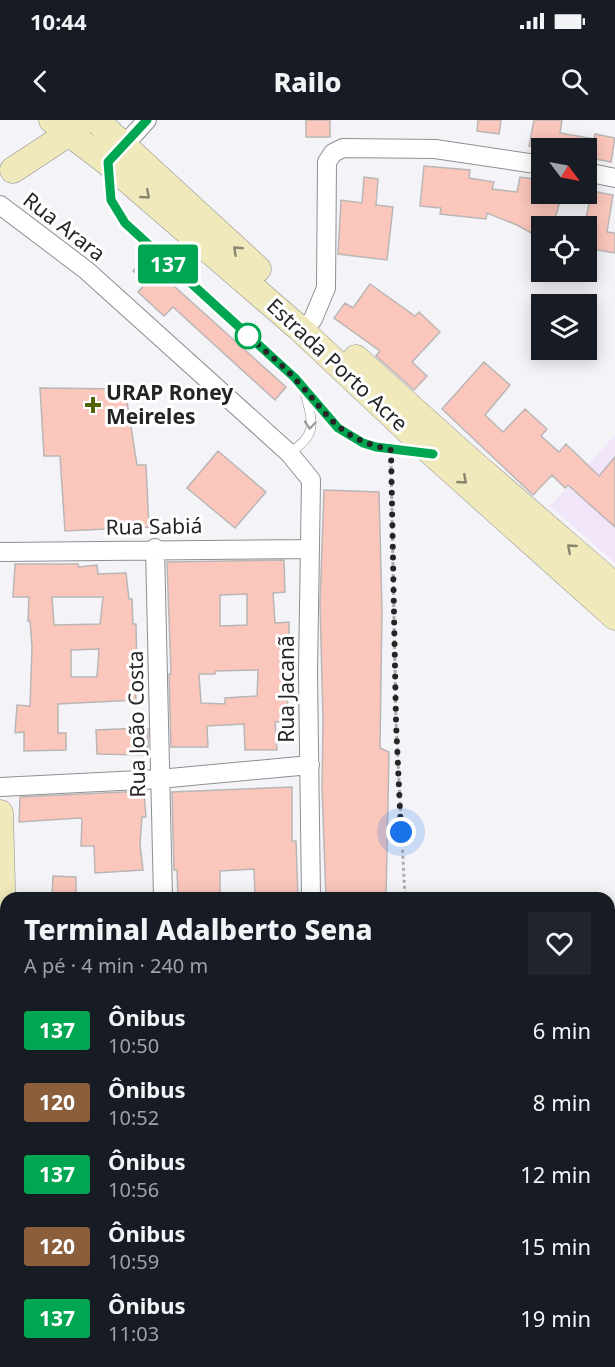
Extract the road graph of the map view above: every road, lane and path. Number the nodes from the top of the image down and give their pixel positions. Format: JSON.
{"nodes":[{"id":1,"x":44,"y":120,"type":"edge"},
{"id":2,"x":96,"y":120,"type":"edge"},
{"id":3,"x":147,"y":120,"type":"edge"},
{"id":4,"x":67,"y":125,"type":"edge"},
{"id":5,"x":116,"y":154,"type":"junction"},
{"id":6,"x":531,"y":163,"type":"edge"},
{"id":7,"x":597,"y":174,"type":"edge"},
{"id":8,"x":6,"y":178,"type":"edge"},
{"id":9,"x":615,"y":178,"type":"edge"},
{"id":10,"x":0,"y":205,"type":"edge"},
{"id":11,"x":308,"y":325,"type":"junction"},
{"id":12,"x":304,"y":388,"type":"junction"},
{"id":13,"x":391,"y":450,"type":"junction"},
{"id":14,"x":289,"y":453,"type":"junction"},
{"id":15,"x":433,"y":454,"type":"junction"},
{"id":16,"x":311,"y":480,"type":"joint"},
{"id":17,"x":155,"y":548,"type":"junction"},
{"id":18,"x":309,"y":549,"type":"junction"},
{"id":19,"x":0,"y":552,"type":"edge"},
{"id":20,"x":615,"y":586,"type":"edge"},
{"id":21,"x":615,"y":617,"type":"edge"},
{"id":22,"x":310,"y":765,"type":"junction"},
{"id":23,"x":159,"y":779,"type":"junction"},
{"id":24,"x":0,"y":787,"type":"edge"},
{"id":25,"x":0,"y":813,"type":"edge"},
{"id":26,"x":2,"y":892,"type":"edge"},
{"id":27,"x":163,"y":892,"type":"edge"},
{"id":28,"x":311,"y":892,"type":"edge"},
{"id":29,"x":405,"y":892,"type":"edge"}],
"edges":[{"from":1,"to":8,"type":"main road"},
{"from":2,"to":5,"type":"main road","name":"Estrada Porto Acre"},
{"from":3,"to":5,"type":"street"},
{"from":4,"to":5,"type":"main road","name":"Estrada Porto Acre"},
{"from":4,"to":8,"type":"main road"},
{"from":5,"to":11,"type":"main road","name":"Estrada Porto Acre"},
{"from":5,"to":12,"type":"lane"},
{"from":6,"to":11,"type":"street"},
{"from":7,"to":9,"type":"street"},
{"from":10,"to":14,"type":"street","name":"Rua Arara"},
{"from":11,"to":15,"type":"main road","name":"Estrada Porto Acre"},
{"from":20,"to":11,"type":"main road","name":"Estrada Porto Acre","one_way":true},
{"from":12,"to":13,"type":"lane"},
{"from":12,"to":14,"type":"lane","one_way":true},
{"from":13,"to":15,"type":"lane"},
{"from":13,"to":29,"type":"path"},
{"from":14,"to":16,"type":"street","name":"Rua Arara"},
{"from":15,"to":21,"type":"main road","name":"Estrada Porto Acre","one_way":true},
{"from":16,"to":18,"type":"street","name":"Rua Jacanã"},
{"from":17,"to":18,"type":"street","name":"Rua Sabiá"},
{"from":17,"to":19,"type":"street","name":"Rua Sabiá"},
{"from":17,"to":23,"type":"street","name":"Rua João Costa"},
{"from":18,"to":22,"type":"street","name":"Rua Jacanã"},
{"from":22,"to":23,"type":"street"},
{"from":22,"to":28,"type":"street","name":"Rua Jacanã"},
{"from":23,"to":24,"type":"street"},
{"from":23,"to":27,"type":"street","name":"Rua João Costa"},
{"from":25,"to":26,"type":"main road"}]}
